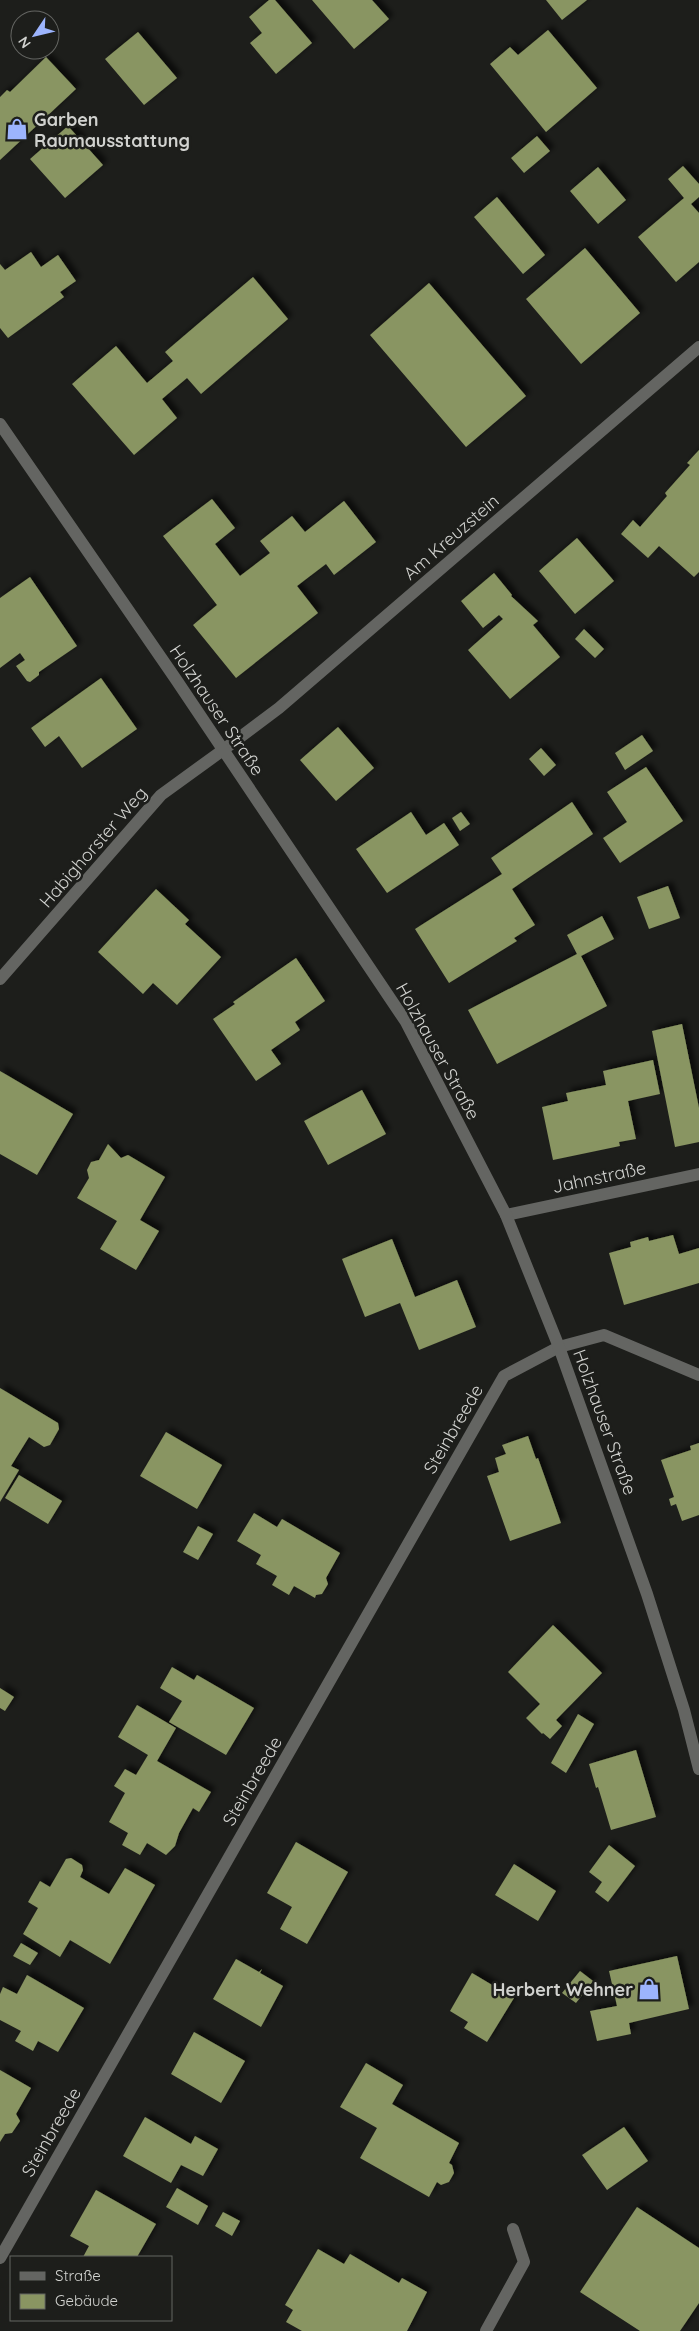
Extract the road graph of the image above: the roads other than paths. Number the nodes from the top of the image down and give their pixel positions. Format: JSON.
{"nodes":[{"id":1,"x":699,"y":347,"type":"edge"},
{"id":2,"x":0,"y":424,"type":"edge"},
{"id":3,"x":224,"y":750,"type":"junction"},
{"id":4,"x":0,"y":979,"type":"edge"},
{"id":5,"x":699,"y":1174,"type":"edge"},
{"id":6,"x":506,"y":1215,"type":"junction"},
{"id":7,"x":559,"y":1347,"type":"junction"},
{"id":8,"x":699,"y":1375,"type":"edge"},
{"id":9,"x":699,"y":1769,"type":"edge"},
{"id":10,"x":513,"y":2229,"type":"dead end"},
{"id":11,"x":0,"y":2258,"type":"edge"},
{"id":12,"x":486,"y":2331,"type":"edge"}],
"edges":[{"from":1,"to":3,"type":"street","name":"Am Kreuzstein"},
{"from":2,"to":3,"type":"street","name":"Holzhauser Straße"},
{"from":3,"to":4,"type":"street","name":"Habighorster Weg"},
{"from":3,"to":6,"type":"street","name":"Holzhauser Straße"},
{"from":5,"to":6,"type":"street","name":"Jahnstraße"},
{"from":6,"to":7,"type":"street","name":"Holzhauser Straße"},
{"from":7,"to":8,"type":"street","name":"Steinbreede"},
{"from":7,"to":9,"type":"street","name":"Holzhauser Straße"},
{"from":7,"to":11,"type":"street","name":"Steinbreede"},
{"from":10,"to":12,"type":"street"}]}
